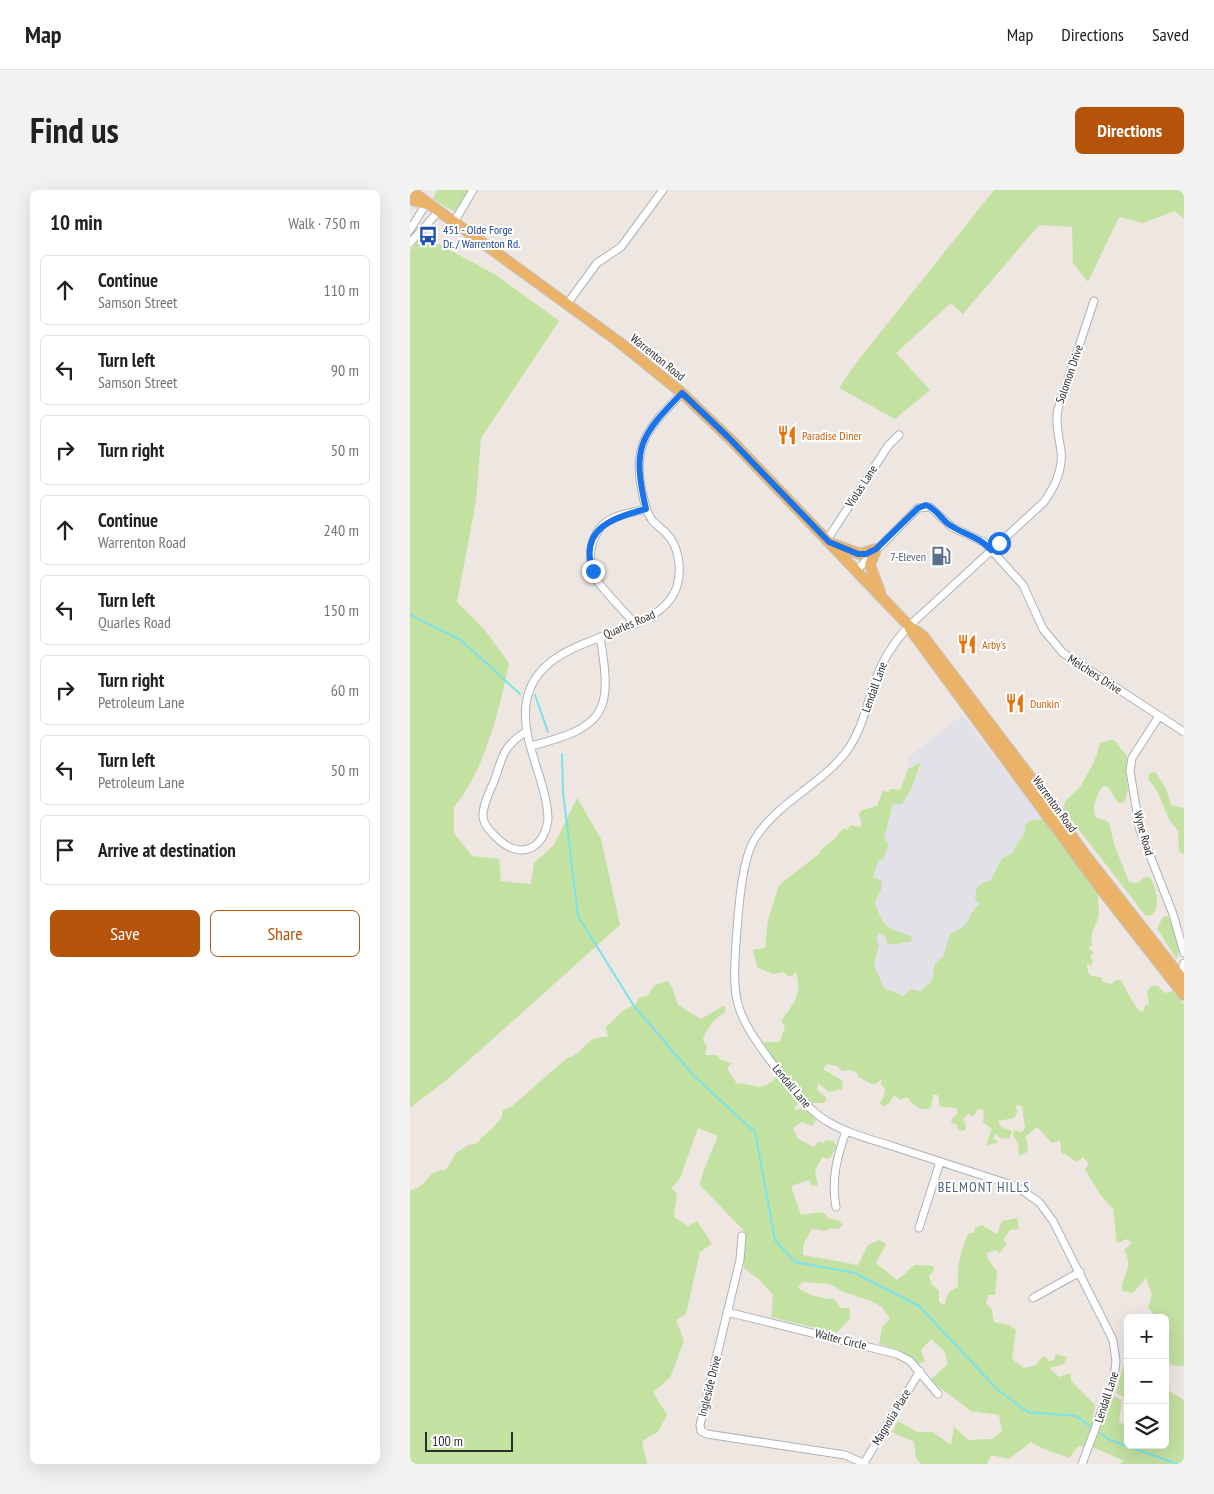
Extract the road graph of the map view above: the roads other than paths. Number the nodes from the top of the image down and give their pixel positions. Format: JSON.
{"nodes":[{"id":1,"x":410,"y":190,"type":"edge"},
{"id":2,"x":473,"y":190,"type":"edge"},
{"id":3,"x":663,"y":190,"type":"edge"},
{"id":4,"x":410,"y":199,"type":"edge"},
{"id":5,"x":426,"y":204,"type":"junction"},
{"id":6,"x":438,"y":212,"type":"junction"},
{"id":7,"x":454,"y":222,"type":"junction"},
{"id":8,"x":410,"y":230,"type":"edge"},
{"id":9,"x":410,"y":243,"type":"edge"},
{"id":10,"x":1094,"y":301,"type":"dead end"},
{"id":11,"x":567,"y":304,"type":"junction"},
{"id":12,"x":682,"y":393,"type":"junction"},
{"id":13,"x":898,"y":435,"type":"dead end"},
{"id":14,"x":646,"y":509,"type":"junction"},
{"id":15,"x":828,"y":541,"type":"junction"},
{"id":16,"x":876,"y":549,"type":"junction"},
{"id":17,"x":991,"y":550,"type":"junction"},
{"id":18,"x":856,"y":571,"type":"junction"},
{"id":19,"x":881,"y":597,"type":"junction"},
{"id":20,"x":634,"y":623,"type":"junction"},
{"id":21,"x":909,"y":626,"type":"junction"},
{"id":22,"x":600,"y":637,"type":"junction"},
{"id":23,"x":1159,"y":716,"type":"junction"},
{"id":24,"x":527,"y":731,"type":"junction"},
{"id":25,"x":1184,"y":732,"type":"edge"},
{"id":26,"x":531,"y":746,"type":"junction"},
{"id":27,"x":1184,"y":953,"type":"edge"},
{"id":28,"x":1184,"y":963,"type":"edge"},
{"id":29,"x":1182,"y":985,"type":"edge"},
{"id":30,"x":846,"y":1131,"type":"junction"},
{"id":31,"x":940,"y":1162,"type":"junction"},
{"id":32,"x":836,"y":1207,"type":"dead end"},
{"id":33,"x":919,"y":1228,"type":"dead end"},
{"id":34,"x":742,"y":1236,"type":"dead end"},
{"id":35,"x":1080,"y":1272,"type":"junction"},
{"id":36,"x":1033,"y":1298,"type":"dead end"},
{"id":37,"x":727,"y":1312,"type":"junction"},
{"id":38,"x":920,"y":1371,"type":"junction"},
{"id":39,"x":938,"y":1394,"type":"dead end"},
{"id":40,"x":864,"y":1464,"type":"edge"},
{"id":41,"x":1082,"y":1464,"type":"edge"}],
"edges":[{"from":1,"to":5,"type":"main road","name":"Warrenton Road"},
{"from":2,"to":7,"type":"street"},
{"from":3,"to":11,"type":"street"},
{"from":4,"to":5,"type":"main road","name":"Warrenton Road"},
{"from":5,"to":6,"type":"main road","name":"Warrenton Road"},
{"from":5,"to":8,"type":"street"},
{"from":6,"to":7,"type":"main road","name":"Warrenton Road"},
{"from":6,"to":9,"type":"street"},
{"from":7,"to":11,"type":"main road","name":"Warrenton Road"},
{"from":10,"to":17,"type":"street","name":"Solomon Drive"},
{"from":11,"to":12,"type":"main road","name":"Warrenton Road"},
{"from":12,"to":14,"type":"street","name":"Quarles Road"},
{"from":12,"to":15,"type":"main road","name":"Warrenton Road"},
{"from":13,"to":15,"type":"street","name":"Violas Lane"},
{"from":14,"to":20,"type":"street","name":"Quarles Road"},
{"from":14,"to":20,"type":"street"},
{"from":15,"to":16,"type":"main road"},
{"from":15,"to":18,"type":"main road","name":"Warrenton Road"},
{"from":16,"to":17,"type":"street","name":"Melchers Drive"},
{"from":16,"to":18,"type":"street"},
{"from":16,"to":19,"type":"main road"},
{"from":17,"to":21,"type":"street","name":"Solomon Drive"},
{"from":17,"to":23,"type":"street","name":"Melchers Drive"},
{"from":18,"to":19,"type":"main road","name":"Warrenton Road"},
{"from":19,"to":21,"type":"main road","name":"Warrenton Road"},
{"from":20,"to":22,"type":"street","name":"Quarles Road"},
{"from":21,"to":29,"type":"main road","name":"Warrenton Road"},
{"from":21,"to":30,"type":"street","name":"Lendall Lane"},
{"from":22,"to":24,"type":"street","name":"Quarles Road"},
{"from":22,"to":26,"type":"street"},
{"from":23,"to":25,"type":"street","name":"Melchers Drive"},
{"from":23,"to":27,"type":"street","name":"Wyne Road"},
{"from":24,"to":26,"type":"street","name":"Quarles Road"},
{"from":24,"to":26,"type":"street","name":"Quarles Road"},
{"from":28,"to":29,"type":"street"},
{"from":30,"to":31,"type":"street","name":"Lendall Lane"},
{"from":30,"to":32,"type":"street"},
{"from":31,"to":33,"type":"street"},
{"from":31,"to":35,"type":"street","name":"Lendall Lane"},
{"from":34,"to":37,"type":"street","name":"Ingleside Drive"},
{"from":35,"to":36,"type":"street"},
{"from":35,"to":41,"type":"street","name":"Lendall Lane"},
{"from":37,"to":38,"type":"street","name":"Walter Circle"},
{"from":37,"to":40,"type":"street","name":"Ingleside Drive"},
{"from":38,"to":39,"type":"street","name":"Walter Circle"},
{"from":38,"to":40,"type":"street","name":"Magnolia Place"}]}
